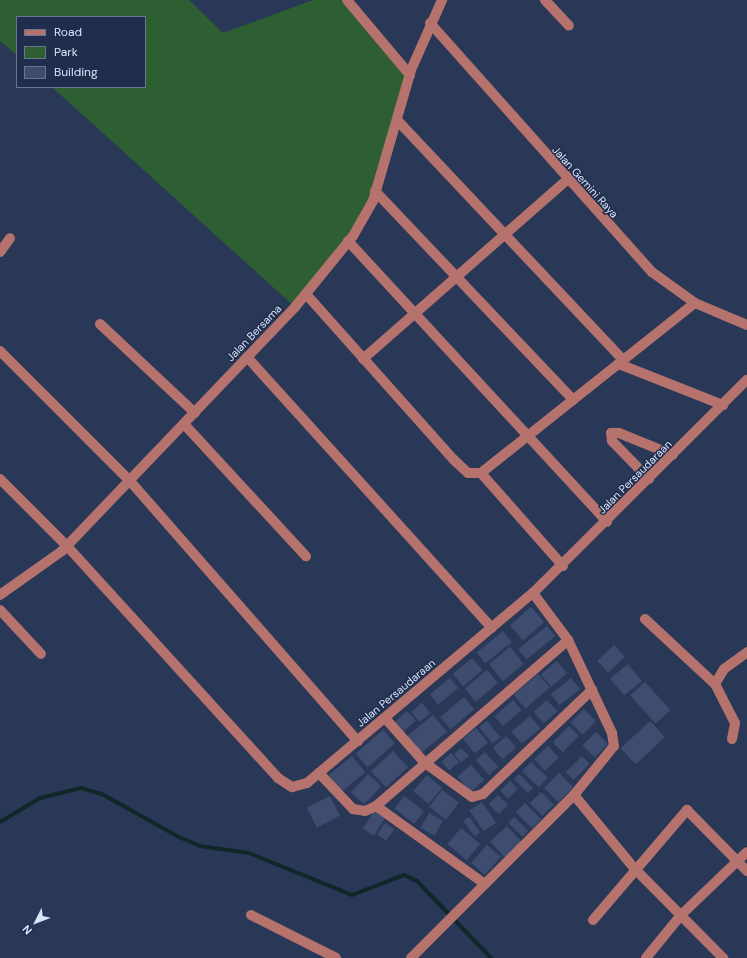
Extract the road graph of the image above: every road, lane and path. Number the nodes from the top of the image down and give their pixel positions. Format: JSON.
{"nodes":[{"id":1,"x":347,"y":0,"type":"edge"},
{"id":2,"x":442,"y":0,"type":"edge"},
{"id":3,"x":546,"y":0,"type":"edge"},
{"id":4,"x":430,"y":23,"type":"junction"},
{"id":5,"x":569,"y":26,"type":"dead end"},
{"id":6,"x":410,"y":75,"type":"junction"},
{"id":7,"x":396,"y":120,"type":"junction"},
{"id":8,"x":567,"y":180,"type":"junction"},
{"id":9,"x":375,"y":192,"type":"junction"},
{"id":10,"x":504,"y":234,"type":"junction"},
{"id":11,"x":10,"y":238,"type":"dead end"},
{"id":12,"x":348,"y":241,"type":"junction"},
{"id":13,"x":0,"y":252,"type":"edge"},
{"id":14,"x":456,"y":277,"type":"junction"},
{"id":15,"x":306,"y":294,"type":"junction"},
{"id":16,"x":694,"y":303,"type":"junction"},
{"id":17,"x":415,"y":313,"type":"junction"},
{"id":18,"x":100,"y":324,"type":"dead end"},
{"id":19,"x":747,"y":325,"type":"edge"},
{"id":20,"x":0,"y":351,"type":"edge"},
{"id":21,"x":247,"y":357,"type":"junction"},
{"id":22,"x":363,"y":359,"type":"junction"},
{"id":23,"x":621,"y":362,"type":"junction"},
{"id":24,"x":747,"y":380,"type":"edge"},
{"id":25,"x":573,"y":400,"type":"junction"},
{"id":26,"x":723,"y":405,"type":"junction"},
{"id":27,"x":196,"y":413,"type":"junction"},
{"id":28,"x":184,"y":424,"type":"junction"},
{"id":29,"x":529,"y":435,"type":"junction"},
{"id":30,"x":673,"y":455,"type":"junction"},
{"id":31,"x":481,"y":473,"type":"junction"},
{"id":32,"x":0,"y":479,"type":"edge"},
{"id":33,"x":649,"y":480,"type":"junction"},
{"id":34,"x":130,"y":481,"type":"junction"},
{"id":35,"x":607,"y":522,"type":"junction"},
{"id":36,"x":67,"y":546,"type":"junction"},
{"id":37,"x":306,"y":556,"type":"dead end"},
{"id":38,"x":563,"y":566,"type":"junction"},
{"id":39,"x":533,"y":593,"type":"junction"},
{"id":40,"x":0,"y":595,"type":"edge"},
{"id":41,"x":0,"y":610,"type":"edge"},
{"id":42,"x":646,"y":619,"type":"dead end"},
{"id":43,"x":492,"y":628,"type":"junction"},
{"id":44,"x":568,"y":640,"type":"junction"},
{"id":45,"x":747,"y":652,"type":"edge"},
{"id":46,"x":41,"y":654,"type":"dead end"},
{"id":47,"x":715,"y":684,"type":"junction"},
{"id":48,"x":592,"y":690,"type":"junction"},
{"id":49,"x":385,"y":718,"type":"junction"},
{"id":50,"x":732,"y":739,"type":"dead end"},
{"id":51,"x":358,"y":741,"type":"junction"},
{"id":52,"x":425,"y":763,"type":"junction"},
{"id":53,"x":319,"y":773,"type":"junction"},
{"id":54,"x":574,"y":795,"type":"junction"},
{"id":55,"x":376,"y":806,"type":"junction"},
{"id":56,"x":747,"y":852,"type":"edge"},
{"id":57,"x":738,"y":860,"type":"junction"},
{"id":58,"x":634,"y":868,"type":"junction"},
{"id":59,"x":747,"y":871,"type":"edge"},
{"id":60,"x":485,"y":884,"type":"junction"},
{"id":61,"x":251,"y":915,"type":"dead end"},
{"id":62,"x":681,"y":915,"type":"junction"},
{"id":63,"x":593,"y":920,"type":"dead end"},
{"id":64,"x":336,"y":958,"type":"edge"},
{"id":65,"x":411,"y":958,"type":"edge"},
{"id":66,"x":646,"y":958,"type":"edge"},
{"id":67,"x":723,"y":958,"type":"edge"}],
"edges":[{"from":1,"to":6,"type":"street"},
{"from":2,"to":4,"type":"street","name":"Jalan Bersama"},
{"from":3,"to":5,"type":"street"},
{"from":4,"to":6,"type":"street","name":"Jalan Bersama"},
{"from":4,"to":8,"type":"street","name":"Jalan Gemini Raya"},
{"from":6,"to":7,"type":"street","name":"Jalan Bersama"},
{"from":7,"to":9,"type":"street","name":"Jalan Bersama"},
{"from":7,"to":10,"type":"street"},
{"from":8,"to":10,"type":"street"},
{"from":8,"to":16,"type":"street","name":"Jalan Gemini Raya"},
{"from":9,"to":12,"type":"street","name":"Jalan Bersama"},
{"from":9,"to":14,"type":"street"},
{"from":10,"to":14,"type":"street"},
{"from":10,"to":23,"type":"street"},
{"from":11,"to":13,"type":"street"},
{"from":12,"to":15,"type":"street","name":"Jalan Bersama"},
{"from":12,"to":17,"type":"street"},
{"from":14,"to":17,"type":"street"},
{"from":14,"to":25,"type":"street"},
{"from":15,"to":21,"type":"street","name":"Jalan Bersama"},
{"from":15,"to":22,"type":"street"},
{"from":16,"to":19,"type":"street","name":"Jalan Gemini Raya"},
{"from":16,"to":23,"type":"street"},
{"from":17,"to":22,"type":"street"},
{"from":17,"to":29,"type":"street"},
{"from":18,"to":27,"type":"street"},
{"from":20,"to":34,"type":"street"},
{"from":21,"to":27,"type":"street","name":"Jalan Bersama"},
{"from":21,"to":43,"type":"street"},
{"from":22,"to":31,"type":"street"},
{"from":23,"to":25,"type":"street"},
{"from":23,"to":26,"type":"street"},
{"from":24,"to":26,"type":"street","name":"Jalan Persaudaraan"},
{"from":25,"to":29,"type":"street"},
{"from":26,"to":30,"type":"street","name":"Jalan Persaudaraan"},
{"from":27,"to":28,"type":"street","name":"Jalan Bersama"},
{"from":28,"to":34,"type":"street","name":"Jalan Bersama"},
{"from":28,"to":37,"type":"street"},
{"from":29,"to":31,"type":"street"},
{"from":29,"to":35,"type":"street"},
{"from":30,"to":33,"type":"street","name":"Jalan Persaudaraan"},
{"from":30,"to":33,"type":"street"},
{"from":31,"to":38,"type":"street"},
{"from":32,"to":36,"type":"street","name":"Jalan Persaudaraan"},
{"from":33,"to":35,"type":"street","name":"Jalan Persaudaraan"},
{"from":34,"to":36,"type":"street","name":"Jalan Bersama"},
{"from":34,"to":51,"type":"street"},
{"from":35,"to":38,"type":"street","name":"Jalan Persaudaraan"},
{"from":36,"to":40,"type":"street","name":"Jalan Bersama"},
{"from":36,"to":53,"type":"street","name":"Jalan Persaudaraan"},
{"from":38,"to":39,"type":"street","name":"Jalan Persaudaraan"},
{"from":39,"to":43,"type":"street","name":"Jalan Persaudaraan"},
{"from":39,"to":44,"type":"street"},
{"from":41,"to":46,"type":"street"},
{"from":42,"to":47,"type":"street"},
{"from":43,"to":49,"type":"street","name":"Jalan Persaudaraan"},
{"from":44,"to":48,"type":"street"},
{"from":44,"to":52,"type":"street"},
{"from":45,"to":47,"type":"street"},
{"from":47,"to":50,"type":"street"},
{"from":48,"to":52,"type":"street"},
{"from":48,"to":54,"type":"street"},
{"from":49,"to":51,"type":"street","name":"Jalan Persaudaraan"},
{"from":49,"to":52,"type":"street"},
{"from":51,"to":53,"type":"street","name":"Jalan Persaudaraan"},
{"from":52,"to":55,"type":"street"},
{"from":53,"to":55,"type":"street"},
{"from":54,"to":58,"type":"street"},
{"from":54,"to":60,"type":"street"},
{"from":55,"to":60,"type":"street"},
{"from":56,"to":57,"type":"street"},
{"from":57,"to":58,"type":"street"},
{"from":57,"to":59,"type":"street"},
{"from":57,"to":62,"type":"street"},
{"from":58,"to":62,"type":"street"},
{"from":58,"to":63,"type":"street"},
{"from":60,"to":65,"type":"street"},
{"from":61,"to":64,"type":"street"},
{"from":62,"to":66,"type":"street"},
{"from":62,"to":67,"type":"street"}]}
